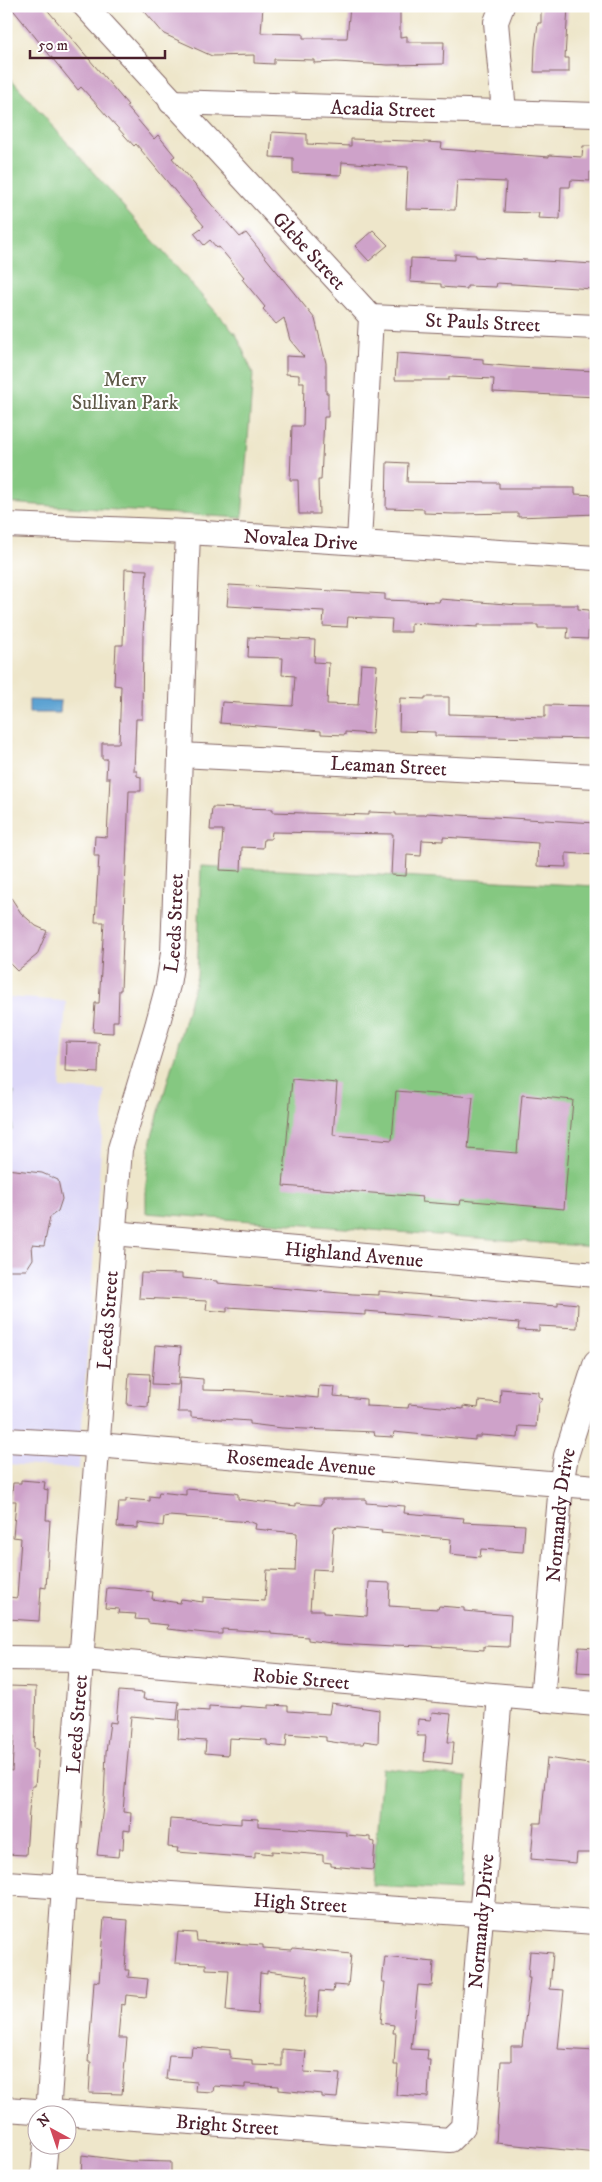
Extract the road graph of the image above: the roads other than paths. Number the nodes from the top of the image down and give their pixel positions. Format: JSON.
{"nodes":[{"id":1,"x":502,"y":6,"type":"edge"},
{"id":2,"x":90,"y":11,"type":"edge"},
{"id":3,"x":171,"y":102,"type":"junction"},
{"id":4,"x":504,"y":112,"type":"junction"},
{"id":5,"x":596,"y":115,"type":"edge"},
{"id":6,"x":371,"y":317,"type":"junction"},
{"id":7,"x":596,"y":327,"type":"edge"},
{"id":8,"x":6,"y":525,"type":"edge"},
{"id":9,"x":188,"y":532,"type":"junction"},
{"id":10,"x":359,"y":542,"type":"junction"},
{"id":11,"x":596,"y":558,"type":"edge"},
{"id":12,"x":180,"y":755,"type":"junction"},
{"id":13,"x":596,"y":776,"type":"edge"},
{"id":14,"x":113,"y":1232,"type":"junction"},
{"id":15,"x":596,"y":1275,"type":"edge"},
{"id":16,"x":596,"y":1362,"type":"edge"},
{"id":17,"x":6,"y":1440,"type":"edge"},
{"id":18,"x":97,"y":1445,"type":"junction"},
{"id":19,"x":561,"y":1485,"type":"junction"},
{"id":20,"x":596,"y":1487,"type":"edge"},
{"id":21,"x":6,"y":1658,"type":"edge"},
{"id":22,"x":82,"y":1659,"type":"junction"},
{"id":23,"x":500,"y":1696,"type":"junction"},
{"id":24,"x":542,"y":1700,"type":"junction"},
{"id":25,"x":596,"y":1704,"type":"edge"},
{"id":26,"x":6,"y":1882,"type":"edge"},
{"id":27,"x":64,"y":1886,"type":"junction"},
{"id":28,"x":481,"y":1915,"type":"junction"},
{"id":29,"x":596,"y":1922,"type":"edge"},
{"id":30,"x":49,"y":2104,"type":"edge"},
{"id":31,"x":6,"y":2108,"type":"edge"},
{"id":32,"x":28,"y":2111,"type":"edge"},
{"id":33,"x":78,"y":2115,"type":"edge"},
{"id":34,"x":450,"y":2140,"type":"joint"},
{"id":35,"x":45,"y":2154,"type":"edge"},
{"id":36,"x":43,"y":2176,"type":"edge"}],
"edges":[{"from":1,"to":4,"type":"street"},
{"from":2,"to":3,"type":"street","name":"Glebe Street"},
{"from":3,"to":4,"type":"street","name":"Acadia Street"},
{"from":3,"to":6,"type":"street","name":"Glebe Street"},
{"from":4,"to":5,"type":"street","name":"Acadia Street"},
{"from":6,"to":7,"type":"street","name":"St Pauls Street"},
{"from":6,"to":10,"type":"street"},
{"from":8,"to":9,"type":"street","name":"Novalea Drive"},
{"from":9,"to":10,"type":"street","name":"Novalea Drive"},
{"from":9,"to":12,"type":"street","name":"Leeds Street"},
{"from":10,"to":11,"type":"street","name":"Novalea Drive"},
{"from":12,"to":13,"type":"street","name":"Leaman Street"},
{"from":12,"to":14,"type":"street","name":"Leeds Street"},
{"from":14,"to":15,"type":"street","name":"Highland Avenue"},
{"from":14,"to":18,"type":"street","name":"Leeds Street"},
{"from":16,"to":19,"type":"street","name":"Normandy Drive"},
{"from":17,"to":18,"type":"street","name":"Rosemeade Avenue"},
{"from":18,"to":19,"type":"street","name":"Rosemeade Avenue"},
{"from":18,"to":22,"type":"street","name":"Leeds Street"},
{"from":19,"to":20,"type":"street","name":"Rosemeade Avenue"},
{"from":19,"to":24,"type":"street","name":"Normandy Drive"},
{"from":21,"to":22,"type":"street","name":"Robie Street"},
{"from":22,"to":23,"type":"street","name":"Robie Street"},
{"from":22,"to":27,"type":"street","name":"Leeds Street"},
{"from":23,"to":24,"type":"street","name":"Robie Street"},
{"from":23,"to":28,"type":"street","name":"Normandy Drive"},
{"from":24,"to":25,"type":"street","name":"Robie Street"},
{"from":26,"to":27,"type":"street","name":"High Street"},
{"from":27,"to":28,"type":"street","name":"High Street"},
{"from":27,"to":30,"type":"street","name":"Leeds Street"},
{"from":28,"to":29,"type":"street","name":"High Street"},
{"from":28,"to":34,"type":"street","name":"Normandy Drive"},
{"from":31,"to":32,"type":"street","name":"Bright Street"},
{"from":33,"to":34,"type":"street","name":"Bright Street"},
{"from":35,"to":36,"type":"street"}]}
